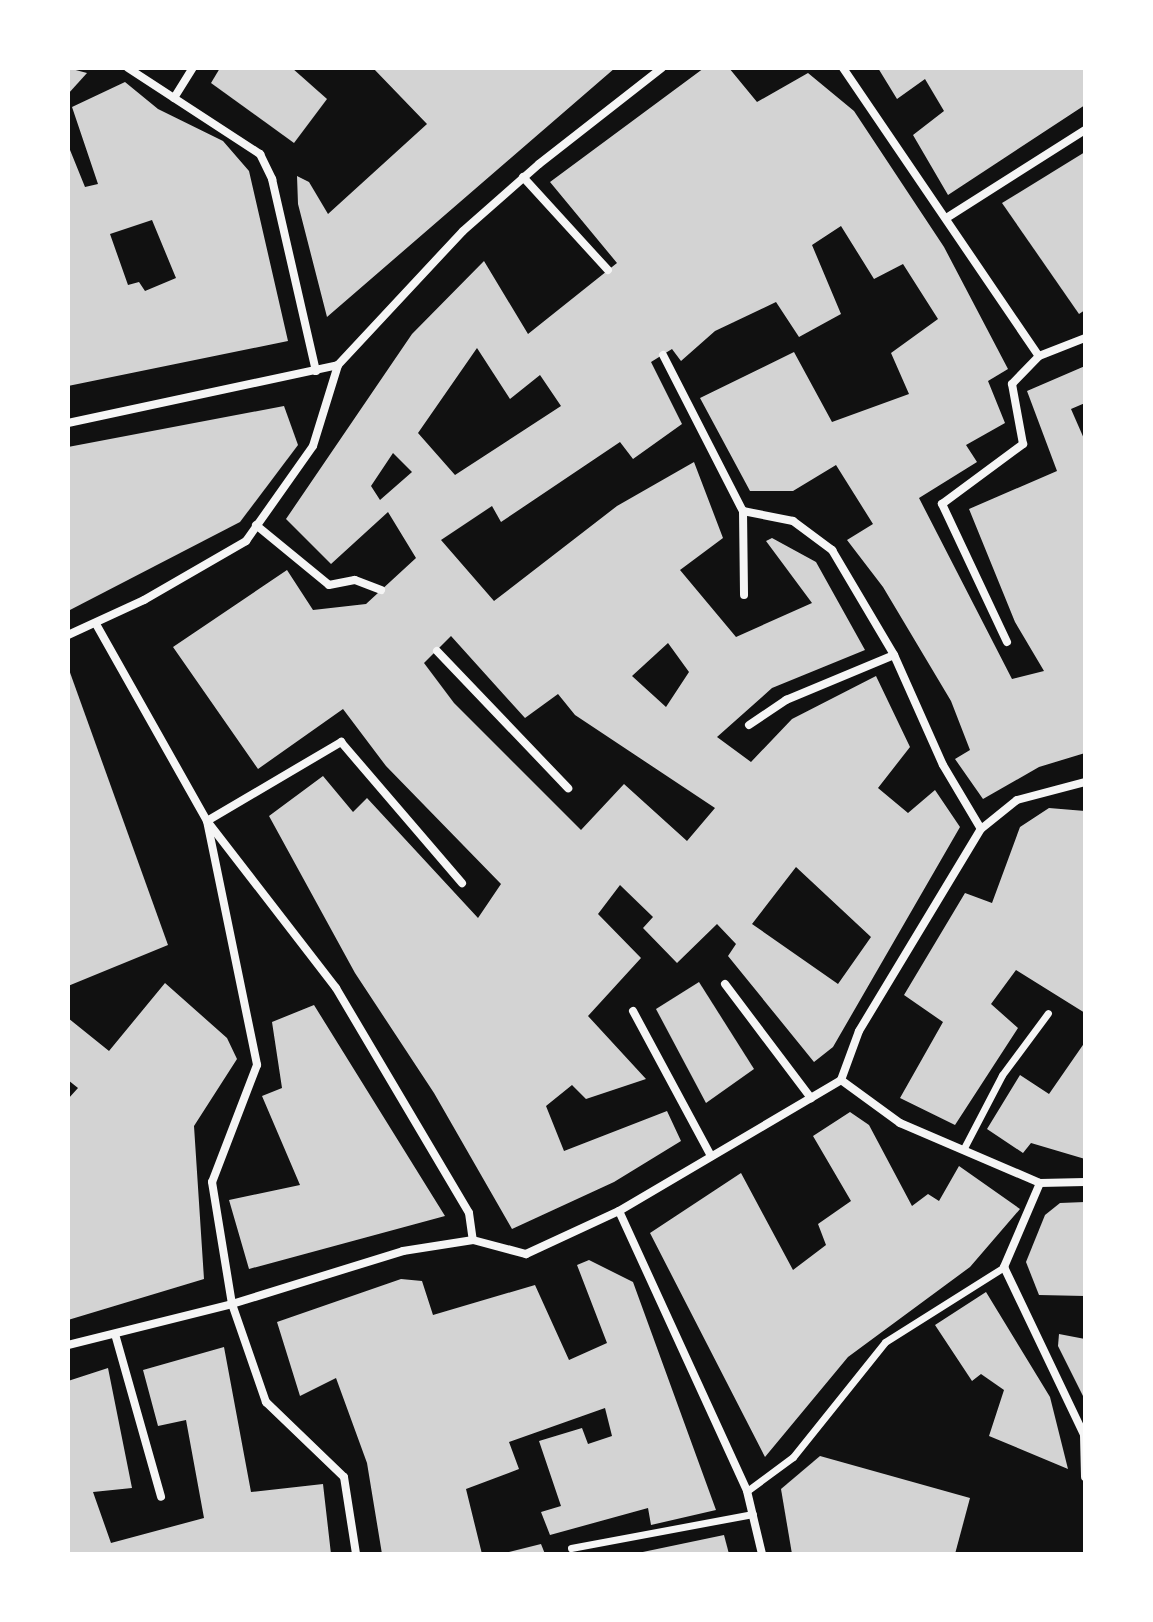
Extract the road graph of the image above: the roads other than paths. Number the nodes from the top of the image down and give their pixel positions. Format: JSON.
{"nodes":[{"id":1,"x":128,"y":68,"type":"edge"},
{"id":2,"x":193,"y":68,"type":"edge"},
{"id":3,"x":662,"y":68,"type":"edge"},
{"id":4,"x":843,"y":68,"type":"edge"},
{"id":5,"x":174,"y":98,"type":"junction"},
{"id":6,"x":1085,"y":130,"type":"edge"},
{"id":7,"x":523,"y":177,"type":"junction"},
{"id":8,"x":948,"y":217,"type":"junction"},
{"id":9,"x":608,"y":270,"type":"dead end"},
{"id":10,"x":1085,"y":338,"type":"edge"},
{"id":11,"x":663,"y":355,"type":"dead end"},
{"id":12,"x":1039,"y":356,"type":"junction"},
{"id":13,"x":338,"y":365,"type":"junction"},
{"id":14,"x":316,"y":371,"type":"junction"},
{"id":15,"x":68,"y":423,"type":"edge"},
{"id":16,"x":743,"y":511,"type":"junction"},
{"id":17,"x":256,"y":525,"type":"junction"},
{"id":18,"x":381,"y":590,"type":"dead end"},
{"id":19,"x":744,"y":595,"type":"dead end"},
{"id":20,"x":96,"y":624,"type":"junction"},
{"id":21,"x":68,"y":635,"type":"edge"},
{"id":22,"x":1007,"y":642,"type":"dead end"},
{"id":23,"x":437,"y":651,"type":"dead end"},
{"id":24,"x":894,"y":655,"type":"junction"},
{"id":25,"x":749,"y":725,"type":"dead end"},
{"id":26,"x":1085,"y":782,"type":"edge"},
{"id":27,"x":568,"y":788,"type":"dead end"},
{"id":28,"x":207,"y":821,"type":"junction"},
{"id":29,"x":981,"y":829,"type":"junction"},
{"id":30,"x":462,"y":883,"type":"dead end"},
{"id":31,"x":725,"y":984,"type":"dead end"},
{"id":32,"x":633,"y":1011,"type":"dead end"},
{"id":33,"x":1048,"y":1013,"type":"dead end"},
{"id":34,"x":841,"y":1080,"type":"junction"},
{"id":35,"x":811,"y":1098,"type":"junction"},
{"id":36,"x":964,"y":1148,"type":"junction"},
{"id":37,"x":711,"y":1156,"type":"junction"},
{"id":38,"x":1085,"y":1182,"type":"edge"},
{"id":39,"x":1040,"y":1183,"type":"junction"},
{"id":40,"x":619,"y":1211,"type":"junction"},
{"id":41,"x":473,"y":1240,"type":"junction"},
{"id":42,"x":1004,"y":1267,"type":"junction"},
{"id":43,"x":232,"y":1304,"type":"junction"},
{"id":44,"x":115,"y":1334,"type":"junction"},
{"id":45,"x":68,"y":1345,"type":"edge"},
{"id":46,"x":1085,"y":1477,"type":"edge"},
{"id":47,"x":747,"y":1491,"type":"junction"},
{"id":48,"x":161,"y":1497,"type":"dead end"},
{"id":49,"x":753,"y":1514,"type":"junction"},
{"id":50,"x":571,"y":1548,"type":"dead end"},
{"id":51,"x":356,"y":1554,"type":"edge"},
{"id":52,"x":762,"y":1554,"type":"edge"}],
"edges":[{"from":1,"to":5,"type":"street"},
{"from":2,"to":5,"type":"street"},
{"from":3,"to":7,"type":"street"},
{"from":4,"to":8,"type":"street"},
{"from":5,"to":14,"type":"street"},
{"from":6,"to":8,"type":"street"},
{"from":7,"to":9,"type":"street"},
{"from":7,"to":13,"type":"street"},
{"from":8,"to":12,"type":"street"},
{"from":10,"to":12,"type":"street"},
{"from":11,"to":16,"type":"street"},
{"from":12,"to":22,"type":"street"},
{"from":13,"to":14,"type":"street"},
{"from":13,"to":17,"type":"street"},
{"from":14,"to":15,"type":"street"},
{"from":16,"to":19,"type":"street"},
{"from":16,"to":24,"type":"street"},
{"from":17,"to":18,"type":"street"},
{"from":17,"to":20,"type":"street"},
{"from":20,"to":21,"type":"street"},
{"from":20,"to":28,"type":"street"},
{"from":23,"to":27,"type":"street"},
{"from":24,"to":25,"type":"street"},
{"from":24,"to":29,"type":"street"},
{"from":26,"to":29,"type":"street"},
{"from":28,"to":30,"type":"street"},
{"from":28,"to":41,"type":"street"},
{"from":28,"to":43,"type":"street"},
{"from":29,"to":34,"type":"street"},
{"from":31,"to":35,"type":"street"},
{"from":32,"to":37,"type":"street"},
{"from":33,"to":36,"type":"street"},
{"from":34,"to":35,"type":"street"},
{"from":34,"to":36,"type":"street"},
{"from":35,"to":37,"type":"street"},
{"from":36,"to":39,"type":"street"},
{"from":37,"to":40,"type":"street"},
{"from":38,"to":39,"type":"street"},
{"from":39,"to":42,"type":"street"},
{"from":40,"to":41,"type":"street"},
{"from":40,"to":47,"type":"street"},
{"from":41,"to":43,"type":"street"},
{"from":42,"to":46,"type":"street"},
{"from":42,"to":47,"type":"street"},
{"from":43,"to":44,"type":"street"},
{"from":43,"to":51,"type":"street"},
{"from":44,"to":45,"type":"street"},
{"from":44,"to":48,"type":"street"},
{"from":47,"to":49,"type":"street"},
{"from":49,"to":50,"type":"street"},
{"from":49,"to":52,"type":"street"}]}
